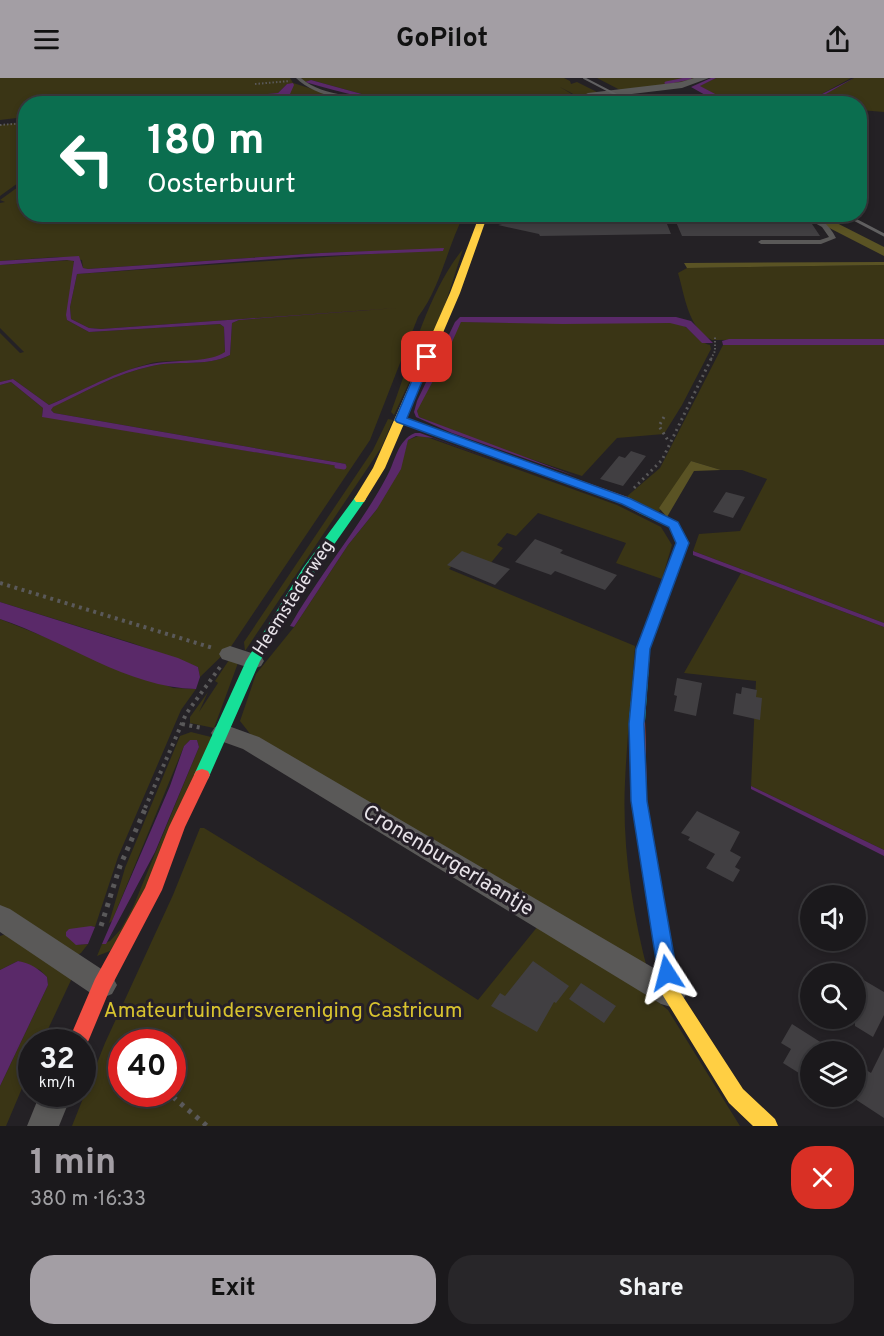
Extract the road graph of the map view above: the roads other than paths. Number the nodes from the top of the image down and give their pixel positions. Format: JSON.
{"nodes":[{"id":1,"x":704,"y":78,"type":"edge"},
{"id":2,"x":299,"y":79,"type":"edge"},
{"id":3,"x":350,"y":96,"type":"edge"},
{"id":4,"x":588,"y":96,"type":"edge"},
{"id":5,"x":480,"y":222,"type":"edge"},
{"id":6,"x":820,"y":222,"type":"edge"},
{"id":7,"x":761,"y":242,"type":"dead end"},
{"id":8,"x":401,"y":420,"type":"junction"},
{"id":9,"x":230,"y":654,"type":"road end"},
{"id":10,"x":253,"y":661,"type":"junction"},
{"id":11,"x":224,"y":733,"type":"junction"},
{"id":12,"x":4,"y":923,"type":"edge"},
{"id":13,"x":102,"y":985,"type":"junction"},
{"id":14,"x":671,"y":994,"type":"junction"},
{"id":15,"x":83,"y":1029,"type":"edge"},
{"id":16,"x":51,"y":1107,"type":"edge"},
{"id":17,"x":43,"y":1126,"type":"edge"},
{"id":18,"x":768,"y":1126,"type":"edge"}],
"edges":[{"from":1,"to":4,"type":"street"},
{"from":2,"to":3,"type":"lane"},
{"from":5,"to":8,"type":"street","name":"Heemstederweg"},
{"from":6,"to":7,"type":"lane"},
{"from":8,"to":10,"type":"street","name":"Heemstederweg"},
{"from":8,"to":14,"type":"street"},
{"from":9,"to":10,"type":"street"},
{"from":10,"to":11,"type":"street","name":"Heemstederweg"},
{"from":11,"to":13,"type":"street","name":"Heemstederweg"},
{"from":11,"to":14,"type":"street","name":"Cronenburgerlaantje"},
{"from":12,"to":13,"type":"street"},
{"from":13,"to":15,"type":"street","name":"Heemstederweg"},
{"from":14,"to":18,"type":"street"},
{"from":16,"to":17,"type":"street"}]}
